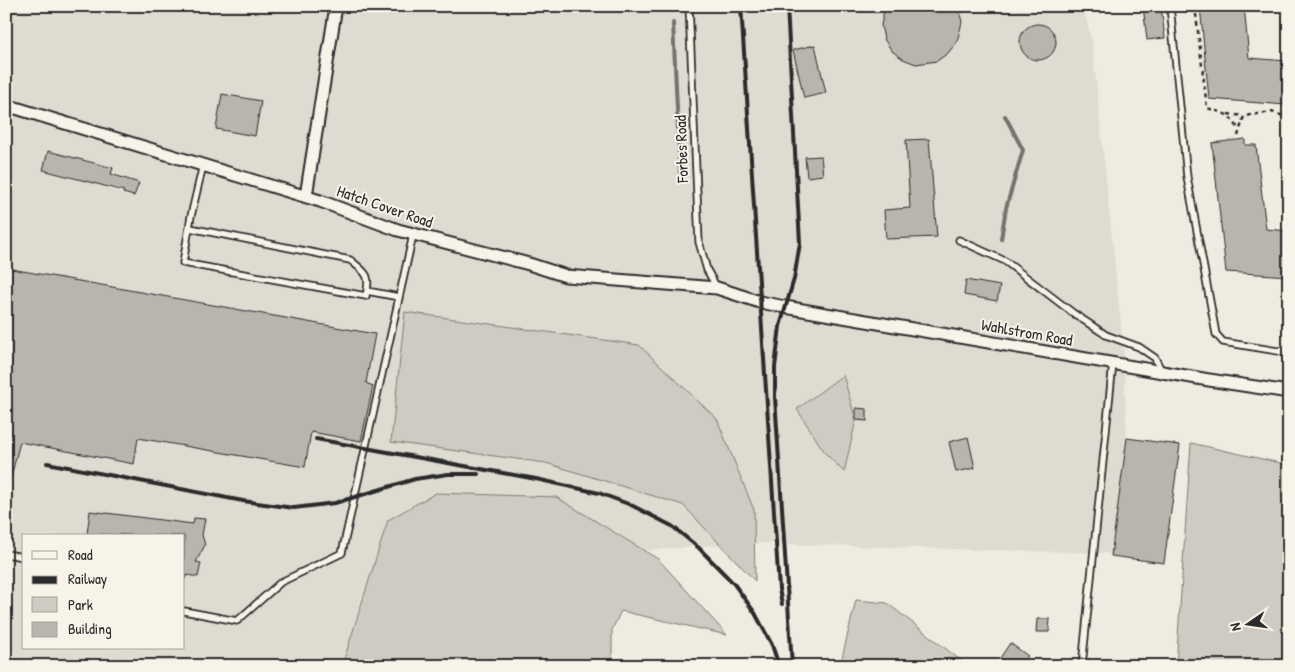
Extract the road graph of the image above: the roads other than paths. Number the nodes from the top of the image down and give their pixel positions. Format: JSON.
{"nodes":[{"id":1,"x":336,"y":6,"type":"edge"},
{"id":2,"x":689,"y":6,"type":"edge"},
{"id":3,"x":1170,"y":6,"type":"edge"},
{"id":4,"x":6,"y":105,"type":"edge"},
{"id":5,"x":203,"y":165,"type":"junction"},
{"id":6,"x":306,"y":196,"type":"junction"},
{"id":7,"x":190,"y":228,"type":"junction"},
{"id":8,"x":413,"y":235,"type":"junction"},
{"id":9,"x":959,"y":240,"type":"dead end"},
{"id":10,"x":717,"y":288,"type":"junction"},
{"id":11,"x":367,"y":291,"type":"junction"},
{"id":12,"x":399,"y":297,"type":"junction"},
{"id":13,"x":760,"y":302,"type":"joint"},
{"id":14,"x":1289,"y":348,"type":"edge"},
{"id":15,"x":1278,"y":351,"type":"junction"},
{"id":16,"x":1289,"y":354,"type":"edge"},
{"id":17,"x":1113,"y":363,"type":"junction"},
{"id":18,"x":1162,"y":372,"type":"junction"},
{"id":19,"x":1289,"y":392,"type":"edge"},
{"id":20,"x":6,"y":554,"type":"edge"},
{"id":21,"x":22,"y":557,"type":"edge"},
{"id":22,"x":185,"y":611,"type":"edge"},
{"id":23,"x":1082,"y":666,"type":"edge"}],
"edges":[{"from":1,"to":6,"type":"street"},
{"from":2,"to":10,"type":"lane","name":"Forbes Road"},
{"from":3,"to":15,"type":"lane"},
{"from":4,"to":5,"type":"street","name":"Hatch Cover Road"},
{"from":5,"to":6,"type":"street","name":"Hatch Cover Road"},
{"from":5,"to":7,"type":"lane"},
{"from":6,"to":8,"type":"street","name":"Hatch Cover Road"},
{"from":7,"to":11,"type":"lane"},
{"from":7,"to":11,"type":"lane"},
{"from":8,"to":10,"type":"street","name":"Hatch Cover Road"},
{"from":8,"to":12,"type":"lane"},
{"from":9,"to":18,"type":"lane"},
{"from":10,"to":13,"type":"street","name":"Hatch Cover Road"},
{"from":11,"to":12,"type":"lane"},
{"from":12,"to":22,"type":"lane"},
{"from":13,"to":17,"type":"street","name":"Wahlstrom Road"},
{"from":14,"to":15,"type":"lane"},
{"from":15,"to":16,"type":"lane"},
{"from":17,"to":18,"type":"street","name":"Wahlstrom Road"},
{"from":17,"to":23,"type":"lane"},
{"from":18,"to":19,"type":"street","name":"Wahlstrom Road"},
{"from":20,"to":21,"type":"lane"}]}
